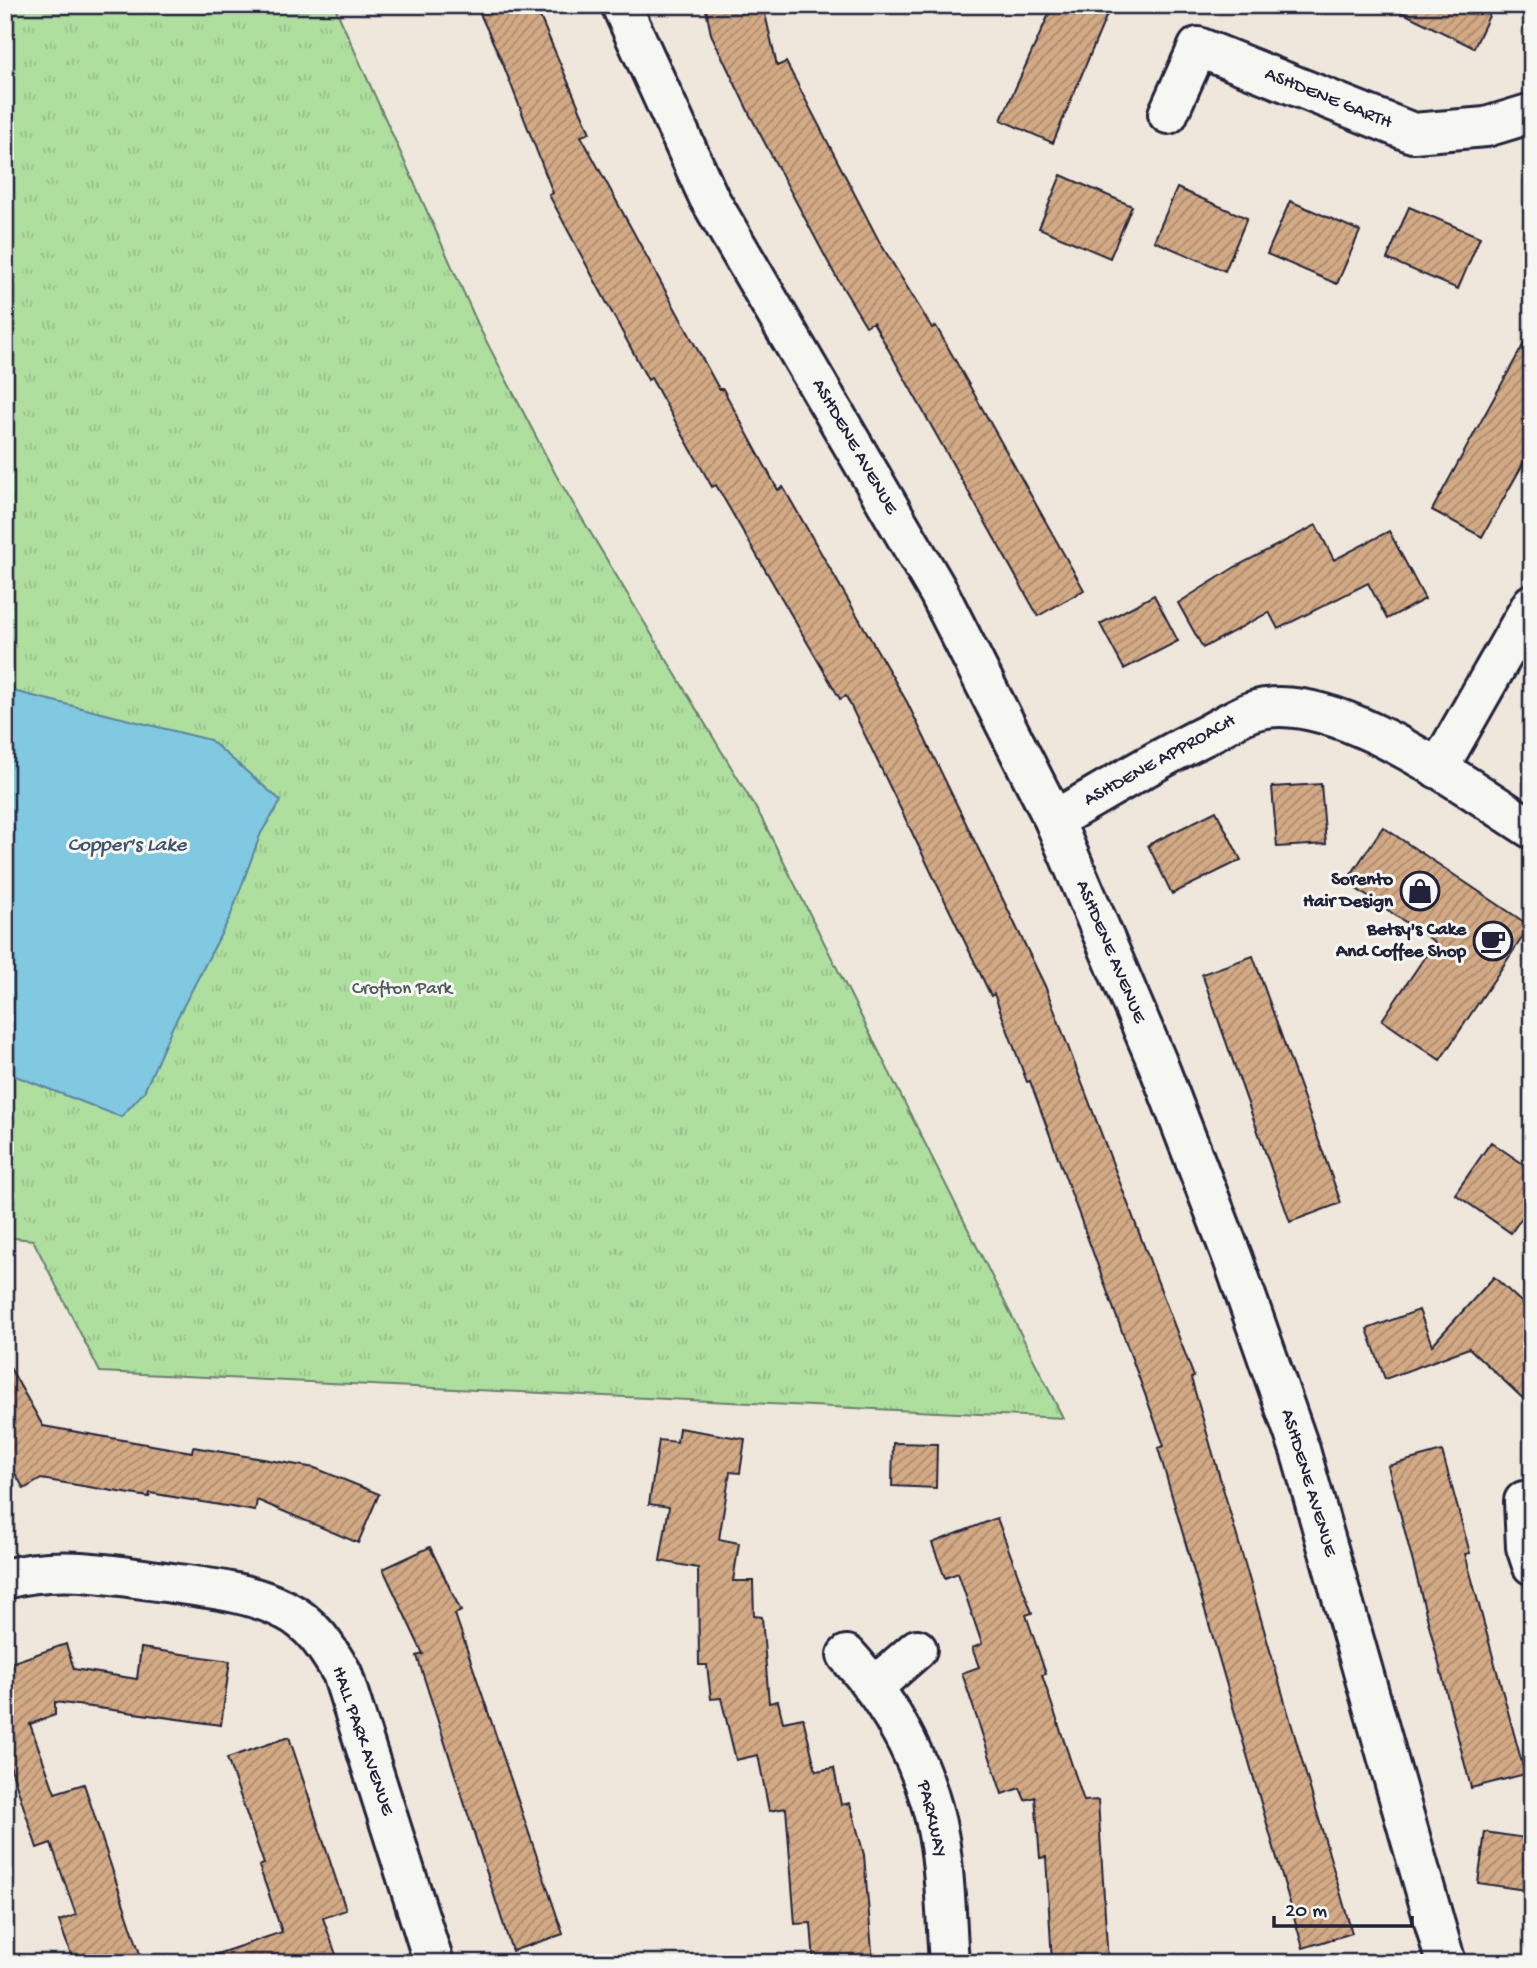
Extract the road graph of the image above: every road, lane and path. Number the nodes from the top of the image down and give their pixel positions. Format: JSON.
{"nodes":[{"id":1,"x":621,"y":5,"type":"edge"},
{"id":2,"x":1532,"y":113,"type":"edge"},
{"id":3,"x":1168,"y":114,"type":"dead end"},
{"id":4,"x":1532,"y":604,"type":"edge"},
{"id":5,"x":1438,"y":769,"type":"junction"},
{"id":6,"x":1054,"y":820,"type":"junction"},
{"id":7,"x":1532,"y":830,"type":"edge"},
{"id":8,"x":1524,"y":1501,"type":"dead end"},
{"id":9,"x":1530,"y":1552,"type":"edge"},
{"id":10,"x":5,"y":1579,"type":"edge"},
{"id":11,"x":917,"y":1649,"type":"dead end"},
{"id":12,"x":847,"y":1655,"type":"dead end"},
{"id":13,"x":875,"y":1686,"type":"junction"},
{"id":14,"x":434,"y":1963,"type":"edge"},
{"id":15,"x":949,"y":1963,"type":"edge"},
{"id":16,"x":1446,"y":1963,"type":"edge"}],
"edges":[{"from":1,"to":6,"type":"street","name":"ASHDENE AVENUE"},
{"from":2,"to":3,"type":"street","name":"ASHDENE GARTH"},
{"from":4,"to":5,"type":"street"},
{"from":5,"to":6,"type":"street","name":"ASHDENE APPROACH"},
{"from":5,"to":7,"type":"street","name":"ASHDENE APPROACH"},
{"from":6,"to":16,"type":"street","name":"ASHDENE AVENUE"},
{"from":8,"to":9,"type":"street"},
{"from":10,"to":14,"type":"street","name":"HALL PARK AVENUE"},
{"from":11,"to":13,"type":"street"},
{"from":12,"to":13,"type":"street","name":"PARKWAY"},
{"from":13,"to":15,"type":"street","name":"PARKWAY"}]}
